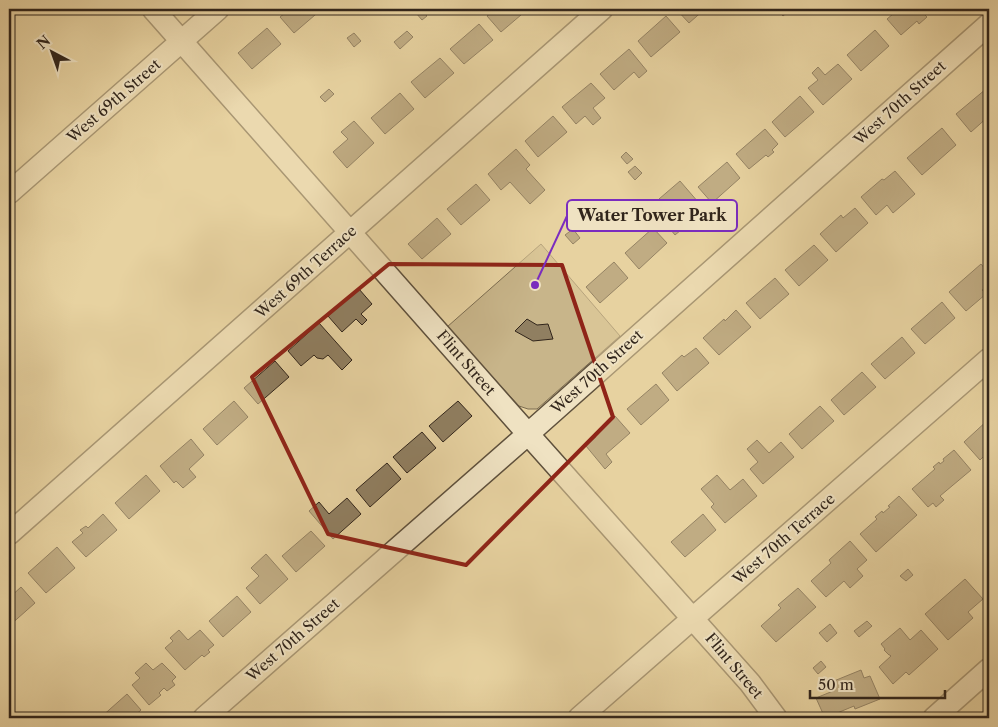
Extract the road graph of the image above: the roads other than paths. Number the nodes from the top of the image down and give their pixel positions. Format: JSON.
{"nodes":[{"id":1,"x":153,"y":9,"type":"edge"},
{"id":2,"x":218,"y":9,"type":"edge"},
{"id":3,"x":602,"y":9,"type":"edge"},
{"id":4,"x":989,"y":24,"type":"edge"},
{"id":5,"x":181,"y":42,"type":"junction"},
{"id":6,"x":9,"y":193,"type":"edge"},
{"id":7,"x":350,"y":232,"type":"junction"},
{"id":8,"x":989,"y":359,"type":"edge"},
{"id":9,"x":528,"y":434,"type":"junction"},
{"id":10,"x":9,"y":534,"type":"edge"},
{"id":11,"x":693,"y":618,"type":"junction"},
{"id":12,"x":989,"y":669,"type":"edge"},
{"id":13,"x":204,"y":718,"type":"edge"},
{"id":14,"x":578,"y":718,"type":"edge"},
{"id":15,"x":776,"y":718,"type":"edge"},
{"id":16,"x":934,"y":718,"type":"edge"}],
"edges":[{"from":1,"to":5,"type":"street","name":"Flint Street"},
{"from":2,"to":5,"type":"street","name":"West 69th Street"},
{"from":3,"to":7,"type":"street","name":"West 69th Terrace"},
{"from":4,"to":9,"type":"street","name":"West 70th Street"},
{"from":5,"to":6,"type":"street","name":"West 69th Street"},
{"from":5,"to":7,"type":"street","name":"Flint Street"},
{"from":7,"to":9,"type":"street","name":"Flint Street"},
{"from":7,"to":10,"type":"street","name":"West 69th Terrace"},
{"from":8,"to":11,"type":"street","name":"West 70th Terrace"},
{"from":9,"to":11,"type":"street","name":"Flint Street"},
{"from":9,"to":13,"type":"street","name":"West 70th Street"},
{"from":11,"to":14,"type":"street","name":"West 70th Terrace"},
{"from":11,"to":15,"type":"street","name":"Flint Street"},
{"from":12,"to":16,"type":"street"}]}
